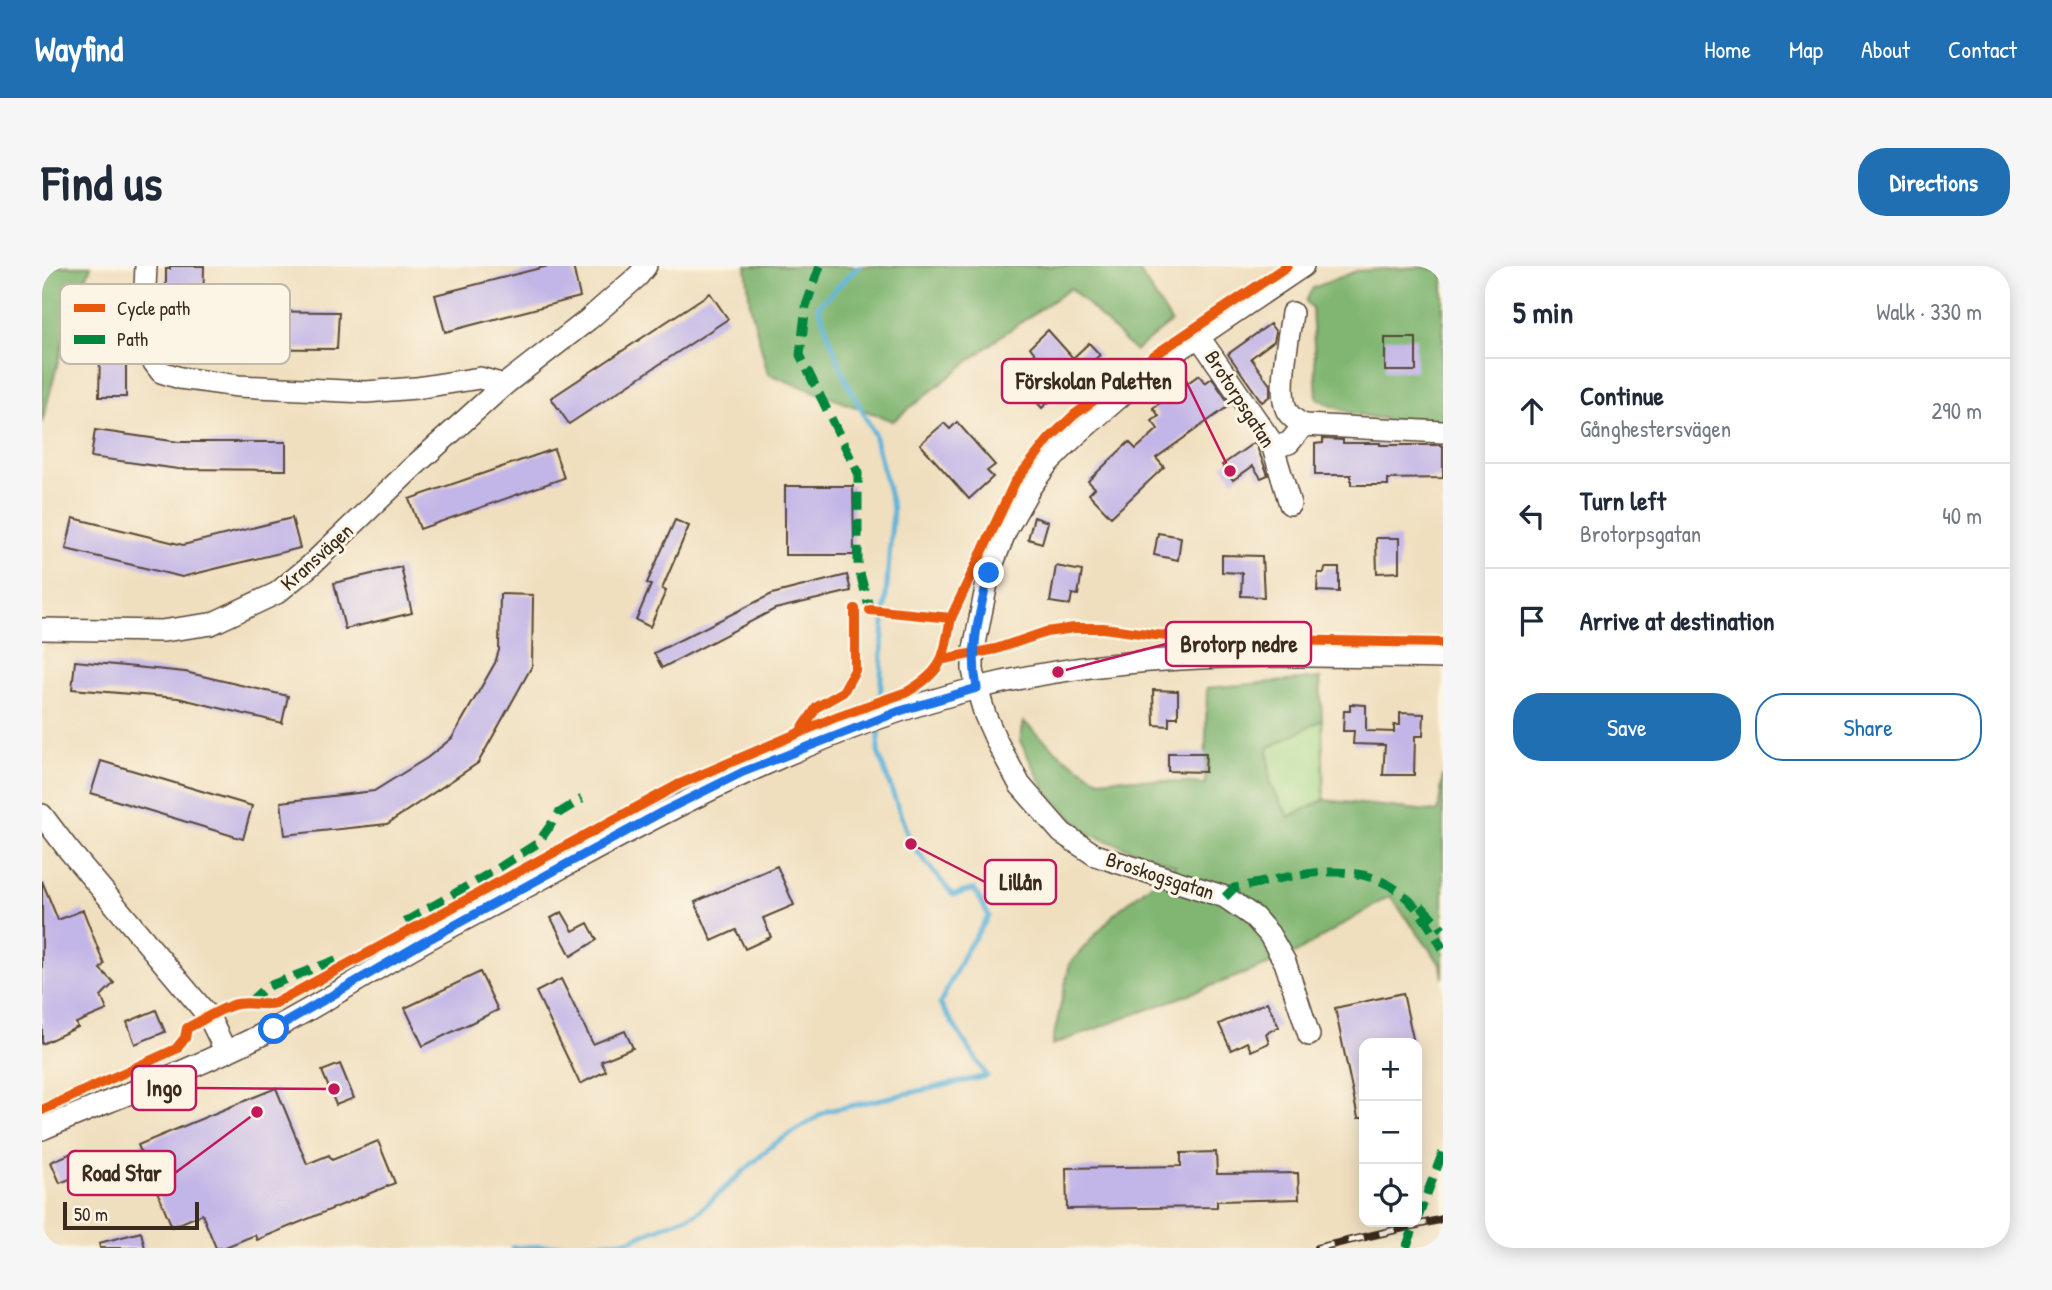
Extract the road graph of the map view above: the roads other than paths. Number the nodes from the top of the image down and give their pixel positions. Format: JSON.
{"nodes":[{"id":1,"x":146,"y":266,"type":"edge"},
{"id":2,"x":646,"y":266,"type":"edge"},
{"id":3,"x":1303,"y":266,"type":"edge"},
{"id":4,"x":145,"y":284,"type":"edge"},
{"id":5,"x":1292,"y":313,"type":"dead end"},
{"id":6,"x":1199,"y":337,"type":"junction"},
{"id":7,"x":155,"y":364,"type":"edge"},
{"id":8,"x":504,"y":385,"type":"junction"},
{"id":9,"x":1304,"y":425,"type":"junction"},
{"id":10,"x":1443,"y":432,"type":"edge"},
{"id":11,"x":1274,"y":447,"type":"junction"},
{"id":12,"x":1290,"y":504,"type":"dead end"},
{"id":13,"x":42,"y":629,"type":"edge"},
{"id":14,"x":1443,"y":658,"type":"edge"},
{"id":15,"x":977,"y":688,"type":"junction"},
{"id":16,"x":42,"y":815,"type":"edge"},
{"id":17,"x":1308,"y":1035,"type":"dead end"},
{"id":18,"x":226,"y":1052,"type":"junction"},
{"id":19,"x":42,"y":1129,"type":"edge"}],
"edges":[{"from":1,"to":4,"type":"street"},
{"from":2,"to":8,"type":"street","name":"Kransvägen"},
{"from":3,"to":6,"type":"street","name":"Brotorpsgatan"},
{"from":5,"to":9,"type":"street"},
{"from":6,"to":11,"type":"street","name":"Brotorpsgatan"},
{"from":6,"to":15,"type":"street","name":"Brotorpsgatan"},
{"from":7,"to":8,"type":"street"},
{"from":8,"to":13,"type":"street","name":"Kransvägen"},
{"from":9,"to":10,"type":"street"},
{"from":9,"to":11,"type":"street"},
{"from":11,"to":12,"type":"street","name":"Brotorpsgatan"},
{"from":14,"to":15,"type":"street"},
{"from":15,"to":17,"type":"street","name":"Broskogsgatan"},
{"from":15,"to":18,"type":"street"},
{"from":16,"to":18,"type":"street"},
{"from":18,"to":19,"type":"street"}]}
